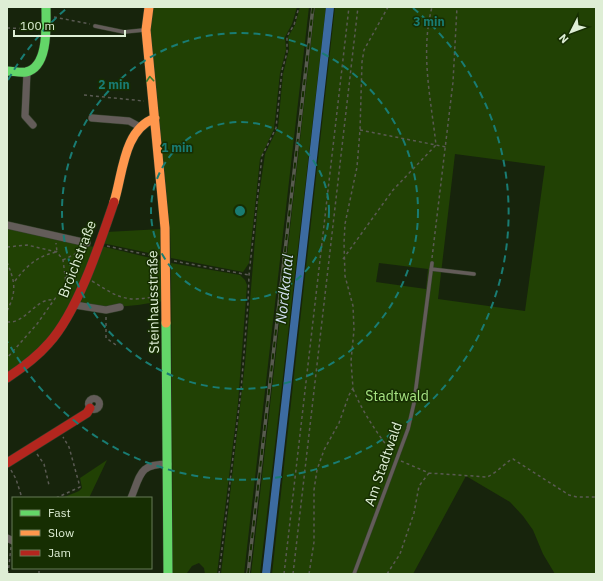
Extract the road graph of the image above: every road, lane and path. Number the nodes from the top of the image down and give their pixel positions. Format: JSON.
{"nodes":[{"id":1,"x":149,"y":7,"type":"edge"},
{"id":2,"x":298,"y":7,"type":"edge"},
{"id":3,"x":349,"y":7,"type":"edge"},
{"id":4,"x":358,"y":7,"type":"edge"},
{"id":5,"x":388,"y":7,"type":"edge"},
{"id":6,"x":432,"y":7,"type":"edge"},
{"id":7,"x":457,"y":7,"type":"edge"},
{"id":8,"x":46,"y":11,"type":"edge"},
{"id":9,"x":95,"y":26,"type":"joint"},
{"id":10,"x":7,"y":28,"type":"edge"},
{"id":11,"x":45,"y":29,"type":"junction"},
{"id":12,"x":146,"y":30,"type":"junction"},
{"id":13,"x":7,"y":71,"type":"edge"},
{"id":14,"x":27,"y":72,"type":"junction"},
{"id":15,"x":84,"y":95,"type":"dead end"},
{"id":16,"x":152,"y":101,"type":"junction"},
{"id":17,"x":92,"y":118,"type":"dead end"},
{"id":18,"x":155,"y":118,"type":"junction"},
{"id":19,"x":33,"y":125,"type":"dead end"},
{"id":20,"x":140,"y":127,"type":"junction"},
{"id":21,"x":360,"y":130,"type":"junction"},
{"id":22,"x":436,"y":145,"type":"junction"},
{"id":23,"x":446,"y":147,"type":"junction"},
{"id":24,"x":7,"y":225,"type":"edge"},
{"id":25,"x":55,"y":236,"type":"junction"},
{"id":26,"x":98,"y":245,"type":"junction"},
{"id":27,"x":87,"y":246,"type":"joint"},
{"id":28,"x":7,"y":247,"type":"edge"},
{"id":29,"x":57,"y":252,"type":"junction"},
{"id":30,"x":166,"y":259,"type":"junction"},
{"id":31,"x":343,"y":259,"type":"junction"},
{"id":32,"x":63,"y":260,"type":"junction"},
{"id":33,"x":7,"y":262,"type":"edge"},
{"id":34,"x":432,"y":263,"type":"joint"},
{"id":35,"x":431,"y":269,"type":"junction"},
{"id":36,"x":474,"y":274,"type":"dead end"},
{"id":37,"x":249,"y":275,"type":"junction"},
{"id":38,"x":66,"y":276,"type":"junction"},
{"id":39,"x":86,"y":277,"type":"junction"},
{"id":40,"x":15,"y":281,"type":"junction"},
{"id":41,"x":167,"y":298,"type":"junction"},
{"id":42,"x":55,"y":300,"type":"junction"},
{"id":43,"x":76,"y":305,"type":"junction"},
{"id":44,"x":120,"y":308,"type":"dead end"},
{"id":45,"x":106,"y":310,"type":"junction"},
{"id":46,"x":7,"y":311,"type":"edge"},
{"id":47,"x":7,"y":322,"type":"edge"},
{"id":48,"x":116,"y":345,"type":"dead end"},
{"id":49,"x":7,"y":358,"type":"edge"},
{"id":50,"x":7,"y":378,"type":"edge"},
{"id":51,"x":353,"y":388,"type":"junction"},
{"id":52,"x":90,"y":408,"type":"dead end"},
{"id":53,"x":59,"y":431,"type":"junction"},
{"id":54,"x":33,"y":447,"type":"junction"},
{"id":55,"x":398,"y":460,"type":"junction"},
{"id":56,"x":168,"y":464,"type":"junction"},
{"id":57,"x":9,"y":466,"type":"edge"},
{"id":58,"x":429,"y":473,"type":"junction"},
{"id":59,"x":49,"y":485,"type":"dead end"},
{"id":60,"x":22,"y":497,"type":"edge"},
{"id":61,"x":59,"y":497,"type":"edge"},
{"id":62,"x":131,"y":497,"type":"edge"},
{"id":63,"x":596,"y":497,"type":"edge"},
{"id":64,"x":11,"y":540,"type":"edge"},
{"id":65,"x":8,"y":574,"type":"edge"},
{"id":66,"x":168,"y":574,"type":"edge"},
{"id":67,"x":219,"y":574,"type":"edge"},
{"id":68,"x":284,"y":574,"type":"edge"},
{"id":69,"x":293,"y":574,"type":"edge"},
{"id":70,"x":309,"y":574,"type":"edge"},
{"id":71,"x":354,"y":574,"type":"edge"},
{"id":72,"x":387,"y":574,"type":"edge"}],
"edges":[{"from":1,"to":12,"type":"street","name":"Steinhausstraße"},
{"from":2,"to":37,"type":"path"},
{"from":3,"to":68,"type":"path"},
{"from":4,"to":69,"type":"path"},
{"from":5,"to":21,"type":"path"},
{"from":6,"to":22,"type":"path"},
{"from":7,"to":23,"type":"path"},
{"from":8,"to":9,"type":"path"},
{"from":8,"to":11,"type":"street"},
{"from":9,"to":12,"type":"lane"},
{"from":10,"to":11,"type":"path"},
{"from":11,"to":14,"type":"street"},
{"from":16,"to":12,"type":"street","name":"Steinhausstraße","one_way":true},
{"from":13,"to":14,"type":"street"},
{"from":14,"to":19,"type":"street"},
{"from":15,"to":16,"type":"path"},
{"from":16,"to":18,"type":"street","name":"Steinhausstraße"},
{"from":17,"to":20,"type":"street"},
{"from":18,"to":20,"type":"street"},
{"from":18,"to":30,"type":"street","name":"Steinhausstraße"},
{"from":20,"to":26,"type":"street","name":"Broichstraße"},
{"from":21,"to":22,"type":"path"},
{"from":21,"to":31,"type":"path"},
{"from":22,"to":23,"type":"path"},
{"from":22,"to":31,"type":"path"},
{"from":23,"to":34,"type":"path"},
{"from":24,"to":25,"type":"street"},
{"from":25,"to":27,"type":"street"},
{"from":25,"to":29,"type":"path"},
{"from":26,"to":30,"type":"path"},
{"from":26,"to":39,"type":"street","name":"Broichstraße"},
{"from":27,"to":32,"type":"path"},
{"from":28,"to":29,"type":"path"},
{"from":29,"to":32,"type":"path"},
{"from":29,"to":40,"type":"path"},
{"from":30,"to":37,"type":"path"},
{"from":30,"to":41,"type":"street","name":"Steinhausstraße"},
{"from":31,"to":51,"type":"path"},
{"from":32,"to":38,"type":"path"},
{"from":33,"to":40,"type":"path"},
{"from":34,"to":35,"type":"lane","name":"Am Stadtwald"},
{"from":35,"to":36,"type":"lane"},
{"from":35,"to":55,"type":"lane","name":"Am Stadtwald"},
{"from":37,"to":67,"type":"path"},
{"from":38,"to":39,"type":"path"},
{"from":38,"to":42,"type":"path"},
{"from":39,"to":41,"type":"path"},
{"from":39,"to":43,"type":"street","name":"Broichstraße"},
{"from":40,"to":46,"type":"path"},
{"from":41,"to":56,"type":"street","name":"Steinhausstraße"},
{"from":42,"to":47,"type":"path"},
{"from":42,"to":49,"type":"path"},
{"from":43,"to":45,"type":"street"},
{"from":43,"to":50,"type":"street","name":"Broichstraße"},
{"from":44,"to":45,"type":"street"},
{"from":45,"to":48,"type":"path"},
{"from":51,"to":55,"type":"path"},
{"from":51,"to":70,"type":"path"},
{"from":52,"to":53,"type":"street"},
{"from":53,"to":54,"type":"street"},
{"from":53,"to":61,"type":"path"},
{"from":54,"to":57,"type":"street"},
{"from":54,"to":59,"type":"path"},
{"from":55,"to":58,"type":"path"},
{"from":55,"to":71,"type":"lane","name":"Am Stadtwald"},
{"from":56,"to":62,"type":"street"},
{"from":56,"to":66,"type":"street","name":"Steinhausstraße"},
{"from":57,"to":60,"type":"path"},
{"from":58,"to":63,"type":"path"},
{"from":58,"to":72,"type":"path"},
{"from":64,"to":65,"type":"path"}]}
